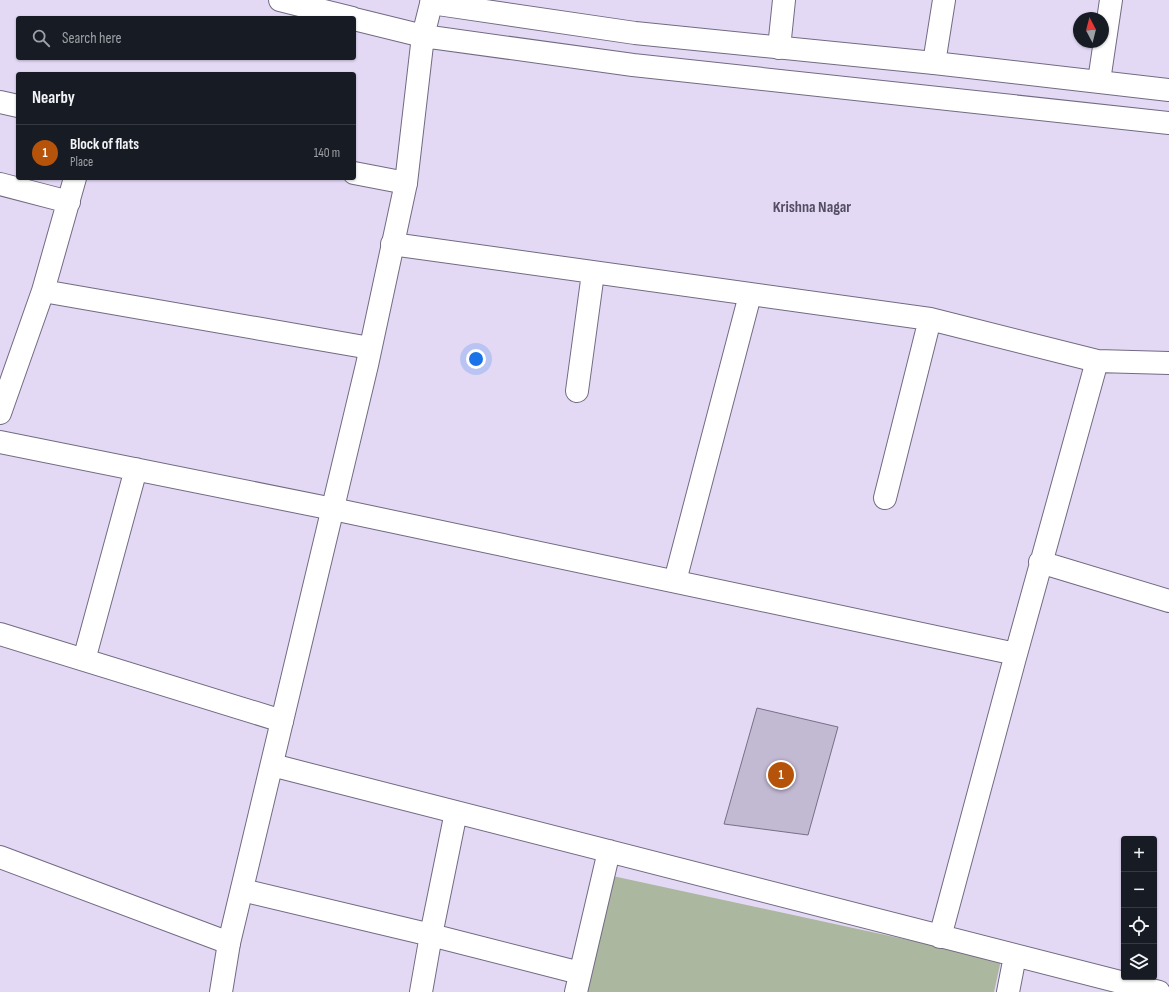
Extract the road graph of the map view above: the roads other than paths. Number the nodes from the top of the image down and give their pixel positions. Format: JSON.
{"nodes":[{"id":1,"x":280,"y":0,"type":"edge"},
{"id":2,"x":784,"y":0,"type":"edge"},
{"id":3,"x":944,"y":0,"type":"edge"},
{"id":4,"x":1112,"y":0,"type":"edge"},
{"id":5,"x":431,"y":1,"type":"edge"},
{"id":6,"x":345,"y":16,"type":"edge"},
{"id":7,"x":356,"y":19,"type":"edge"},
{"id":8,"x":423,"y":36,"type":"junction"},
{"id":9,"x":779,"y":48,"type":"junction"},
{"id":10,"x":934,"y":63,"type":"junction"},
{"id":11,"x":1099,"y":81,"type":"junction"},
{"id":12,"x":1169,"y":90,"type":"edge"},
{"id":13,"x":0,"y":102,"type":"edge"},
{"id":14,"x":16,"y":106,"type":"edge"},
{"id":15,"x":1169,"y":123,"type":"edge"},
{"id":16,"x":356,"y":173,"type":"edge"},
{"id":17,"x":74,"y":180,"type":"edge"},
{"id":18,"x":406,"y":183,"type":"junction"},
{"id":19,"x":0,"y":184,"type":"edge"},
{"id":20,"x":69,"y":202,"type":"junction"},
{"id":21,"x":392,"y":244,"type":"junction"},
{"id":22,"x":593,"y":273,"type":"junction"},
{"id":23,"x":43,"y":291,"type":"junction"},
{"id":24,"x":750,"y":295,"type":"junction"},
{"id":25,"x":930,"y":319,"type":"junction"},
{"id":26,"x":370,"y":348,"type":"junction"},
{"id":27,"x":1097,"y":361,"type":"junction"},
{"id":28,"x":1169,"y":363,"type":"edge"},
{"id":29,"x":577,"y":392,"type":"dead end"},
{"id":30,"x":0,"y":413,"type":"edge"},
{"id":31,"x":0,"y":442,"type":"edge"},
{"id":32,"x":136,"y":469,"type":"junction"},
{"id":33,"x":885,"y":498,"type":"dead end"},
{"id":34,"x":333,"y":509,"type":"junction"},
{"id":35,"x":1040,"y":562,"type":"junction"},
{"id":36,"x":675,"y":582,"type":"junction"},
{"id":37,"x":1169,"y":601,"type":"edge"},
{"id":38,"x":0,"y":634,"type":"edge"},
{"id":39,"x":1016,"y":654,"type":"junction"},
{"id":40,"x":84,"y":660,"type":"junction"},
{"id":41,"x":282,"y":721,"type":"junction"},
{"id":42,"x":272,"y":765,"type":"junction"},
{"id":43,"x":456,"y":812,"type":"junction"},
{"id":44,"x":609,"y":851,"type":"junction"},
{"id":45,"x":0,"y":857,"type":"edge"},
{"id":46,"x":242,"y":890,"type":"junction"},
{"id":47,"x":431,"y":935,"type":"junction"},
{"id":48,"x":940,"y":937,"type":"junction"},
{"id":49,"x":229,"y":943,"type":"junction"},
{"id":50,"x":1015,"y":956,"type":"junction"},
{"id":51,"x":578,"y":982,"type":"edge"},
{"id":52,"x":221,"y":992,"type":"edge"},
{"id":53,"x":421,"y":992,"type":"edge"},
{"id":54,"x":1008,"y":992,"type":"edge"},
{"id":55,"x":1159,"y":992,"type":"edge"}],
"edges":[{"from":1,"to":6,"type":"street"},
{"from":2,"to":9,"type":"street"},
{"from":3,"to":10,"type":"street"},
{"from":4,"to":11,"type":"street"},
{"from":5,"to":8,"type":"street"},
{"from":5,"to":9,"type":"street"},
{"from":7,"to":8,"type":"street"},
{"from":8,"to":15,"type":"street"},
{"from":8,"to":18,"type":"street"},
{"from":9,"to":10,"type":"street"},
{"from":10,"to":11,"type":"street"},
{"from":11,"to":12,"type":"street"},
{"from":13,"to":14,"type":"street"},
{"from":16,"to":18,"type":"street"},
{"from":17,"to":20,"type":"street"},
{"from":18,"to":21,"type":"street"},
{"from":19,"to":20,"type":"street"},
{"from":20,"to":23,"type":"street"},
{"from":21,"to":22,"type":"street"},
{"from":21,"to":26,"type":"street"},
{"from":22,"to":24,"type":"street"},
{"from":22,"to":29,"type":"street"},
{"from":23,"to":26,"type":"street"},
{"from":23,"to":30,"type":"street"},
{"from":24,"to":25,"type":"street"},
{"from":24,"to":36,"type":"street"},
{"from":25,"to":27,"type":"street"},
{"from":25,"to":33,"type":"street"},
{"from":26,"to":34,"type":"street"},
{"from":27,"to":28,"type":"street"},
{"from":27,"to":35,"type":"street"},
{"from":31,"to":32,"type":"street"},
{"from":32,"to":34,"type":"street"},
{"from":32,"to":40,"type":"street"},
{"from":34,"to":36,"type":"street"},
{"from":34,"to":41,"type":"street"},
{"from":35,"to":37,"type":"street"},
{"from":35,"to":39,"type":"street"},
{"from":36,"to":39,"type":"street"},
{"from":38,"to":40,"type":"street"},
{"from":39,"to":48,"type":"street"},
{"from":40,"to":41,"type":"street"},
{"from":41,"to":42,"type":"street"},
{"from":42,"to":43,"type":"street"},
{"from":42,"to":46,"type":"street"},
{"from":43,"to":44,"type":"street"},
{"from":43,"to":47,"type":"street"},
{"from":44,"to":48,"type":"street"},
{"from":44,"to":51,"type":"street"},
{"from":45,"to":49,"type":"street"},
{"from":46,"to":47,"type":"street"},
{"from":46,"to":49,"type":"street"},
{"from":47,"to":51,"type":"street"},
{"from":47,"to":53,"type":"street"},
{"from":48,"to":50,"type":"street"},
{"from":49,"to":52,"type":"street"},
{"from":50,"to":54,"type":"street"},
{"from":50,"to":55,"type":"street"}]}
